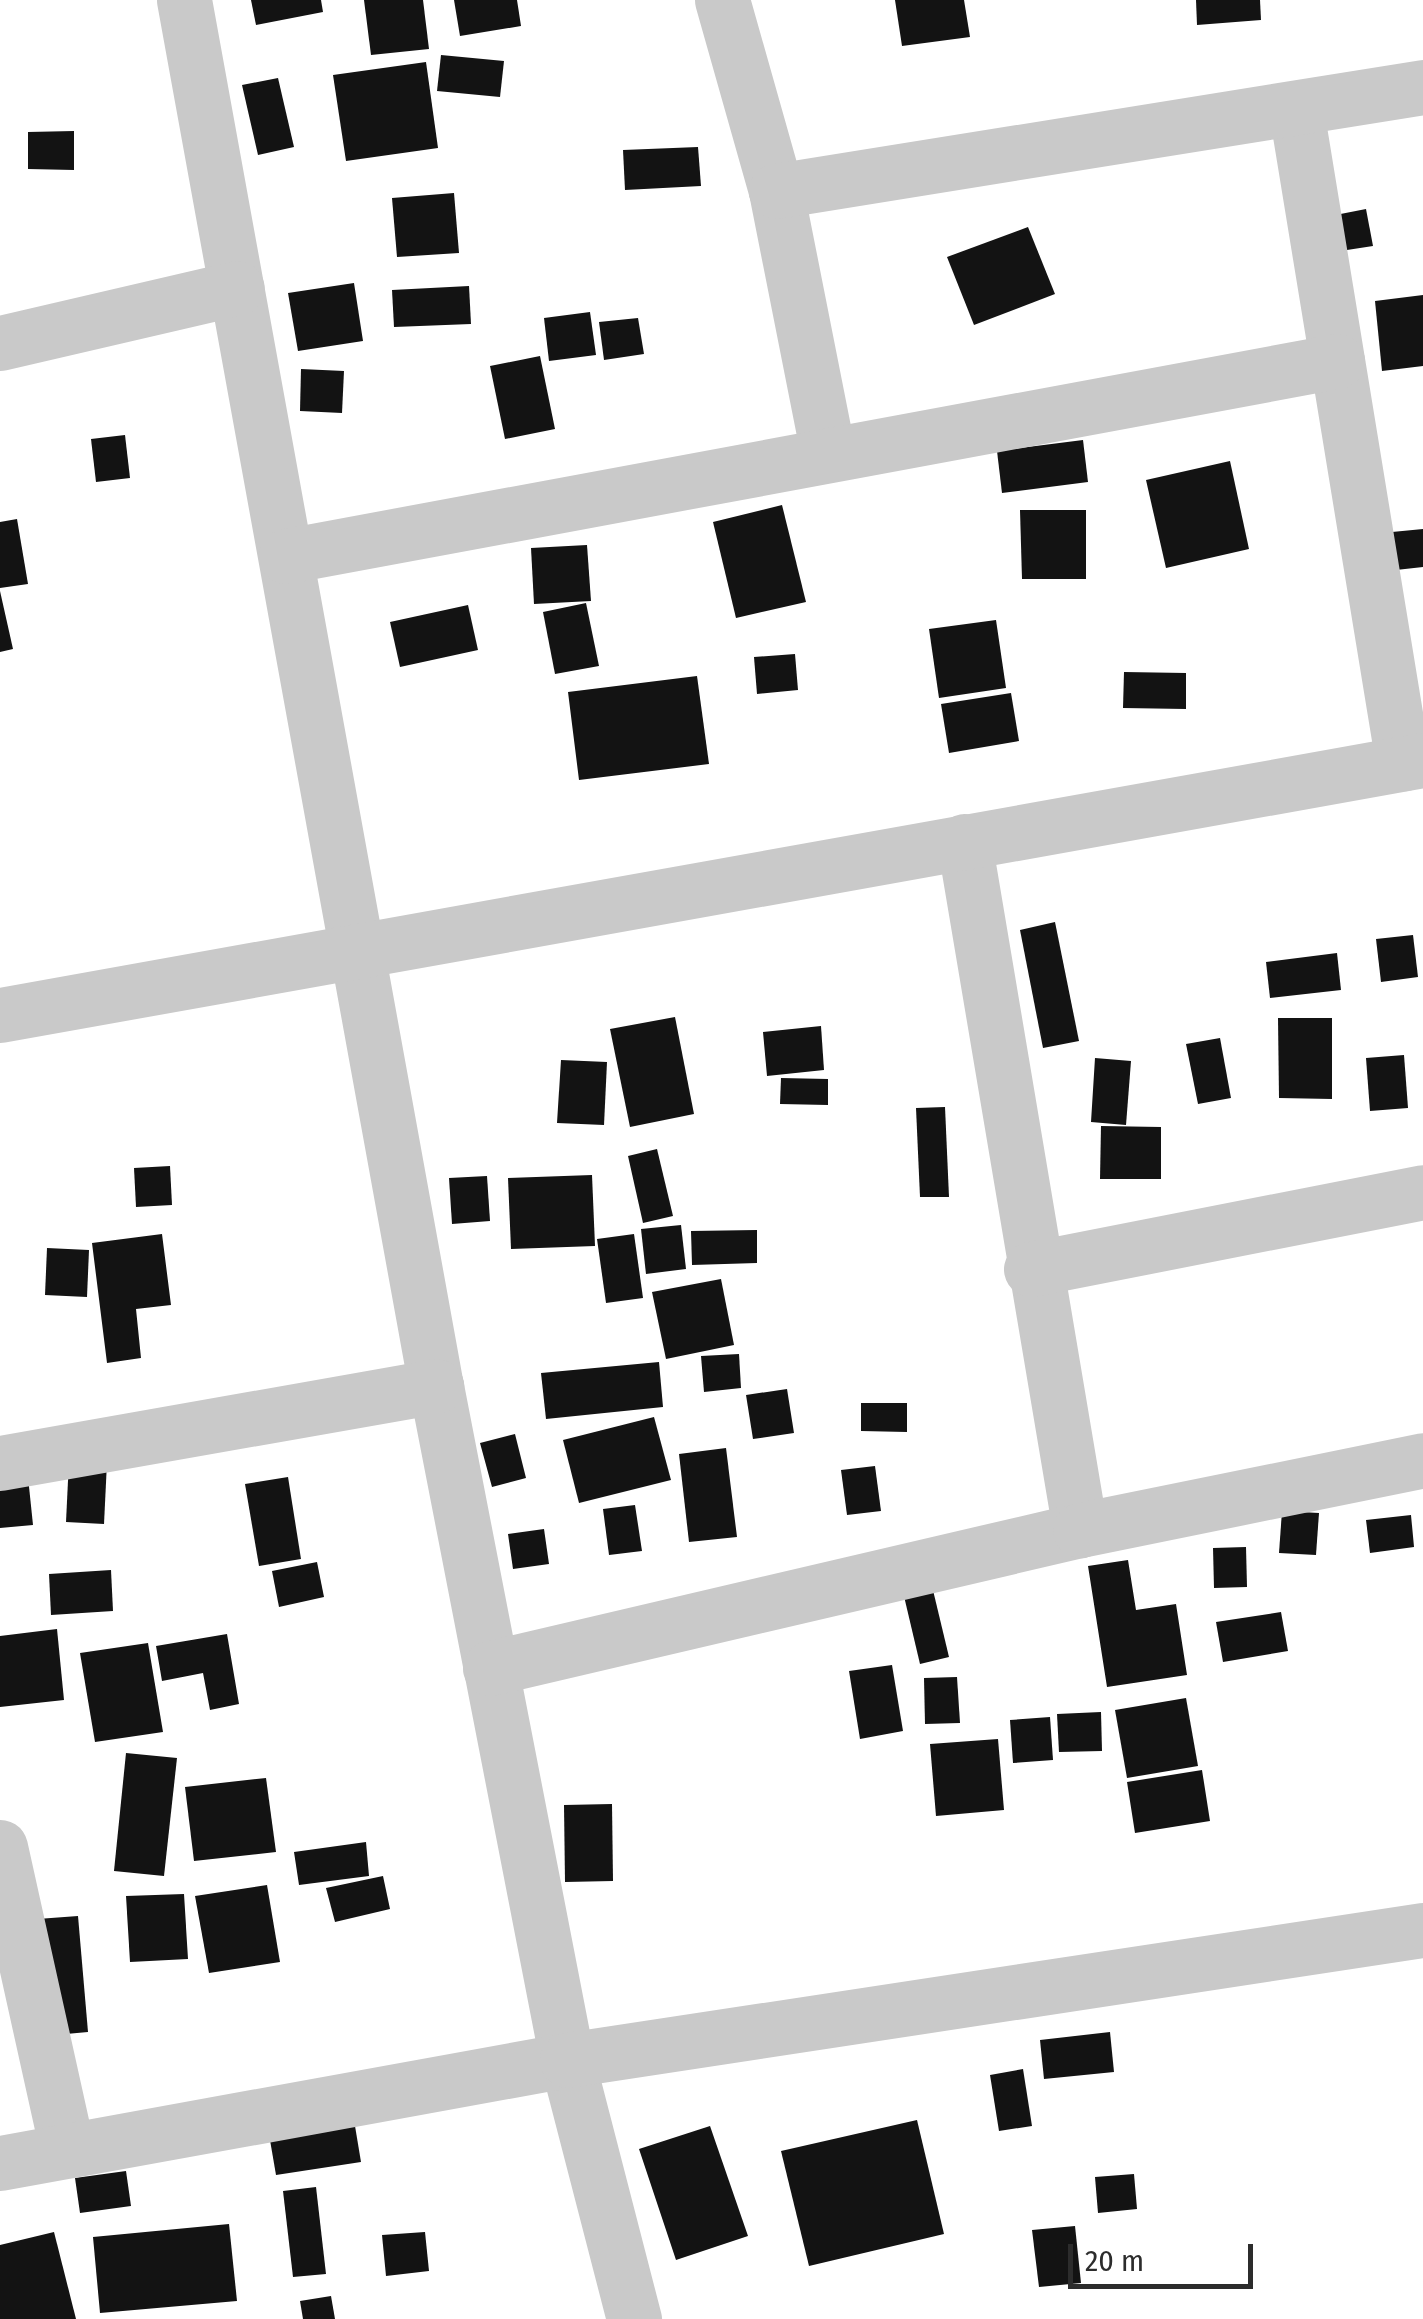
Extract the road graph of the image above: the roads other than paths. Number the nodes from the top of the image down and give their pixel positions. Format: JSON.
{"nodes":[{"id":1,"x":184,"y":0,"type":"edge"},
{"id":2,"x":722,"y":0,"type":"edge"},
{"id":3,"x":1423,"y":86,"type":"edge"},
{"id":4,"x":1296,"y":110,"type":"junction"},
{"id":5,"x":776,"y":191,"type":"junction"},
{"id":6,"x":237,"y":288,"type":"junction"},
{"id":7,"x":0,"y":343,"type":"edge"},
{"id":8,"x":1337,"y":360,"type":"junction"},
{"id":9,"x":828,"y":454,"type":"junction"},
{"id":10,"x":286,"y":556,"type":"junction"},
{"id":11,"x":1413,"y":762,"type":"edge"},
{"id":12,"x":964,"y":840,"type":"junction"},
{"id":13,"x":356,"y":948,"type":"junction"},
{"id":14,"x":0,"y":1015,"type":"edge"},
{"id":15,"x":1423,"y":1192,"type":"edge"},
{"id":16,"x":1031,"y":1269,"type":"junction"},
{"id":17,"x":436,"y":1386,"type":"junction"},
{"id":18,"x":1423,"y":1460,"type":"edge"},
{"id":19,"x":0,"y":1463,"type":"edge"},
{"id":20,"x":1080,"y":1530,"type":"junction"},
{"id":21,"x":490,"y":1668,"type":"junction"},
{"id":22,"x":0,"y":1847,"type":"edge"},
{"id":23,"x":1423,"y":1930,"type":"edge"},
{"id":24,"x":568,"y":2060,"type":"junction"},
{"id":25,"x":67,"y":2149,"type":"junction"},
{"id":26,"x":0,"y":2163,"type":"edge"},
{"id":27,"x":634,"y":2319,"type":"edge"}],
"edges":[{"from":1,"to":6,"type":"street"},
{"from":2,"to":5,"type":"street"},
{"from":3,"to":4,"type":"street"},
{"from":4,"to":5,"type":"street"},
{"from":4,"to":8,"type":"street"},
{"from":5,"to":9,"type":"street"},
{"from":6,"to":7,"type":"street"},
{"from":6,"to":10,"type":"street"},
{"from":8,"to":9,"type":"street"},
{"from":8,"to":11,"type":"street"},
{"from":9,"to":10,"type":"street"},
{"from":10,"to":13,"type":"street"},
{"from":11,"to":12,"type":"street"},
{"from":12,"to":13,"type":"street"},
{"from":12,"to":16,"type":"street"},
{"from":13,"to":14,"type":"street"},
{"from":13,"to":17,"type":"street"},
{"from":15,"to":16,"type":"street"},
{"from":16,"to":20,"type":"street"},
{"from":17,"to":19,"type":"street"},
{"from":17,"to":21,"type":"street"},
{"from":18,"to":20,"type":"street"},
{"from":20,"to":21,"type":"street"},
{"from":21,"to":24,"type":"street"},
{"from":22,"to":25,"type":"street"},
{"from":23,"to":24,"type":"street"},
{"from":24,"to":25,"type":"street"},
{"from":24,"to":27,"type":"street"},
{"from":25,"to":26,"type":"street"}]}
